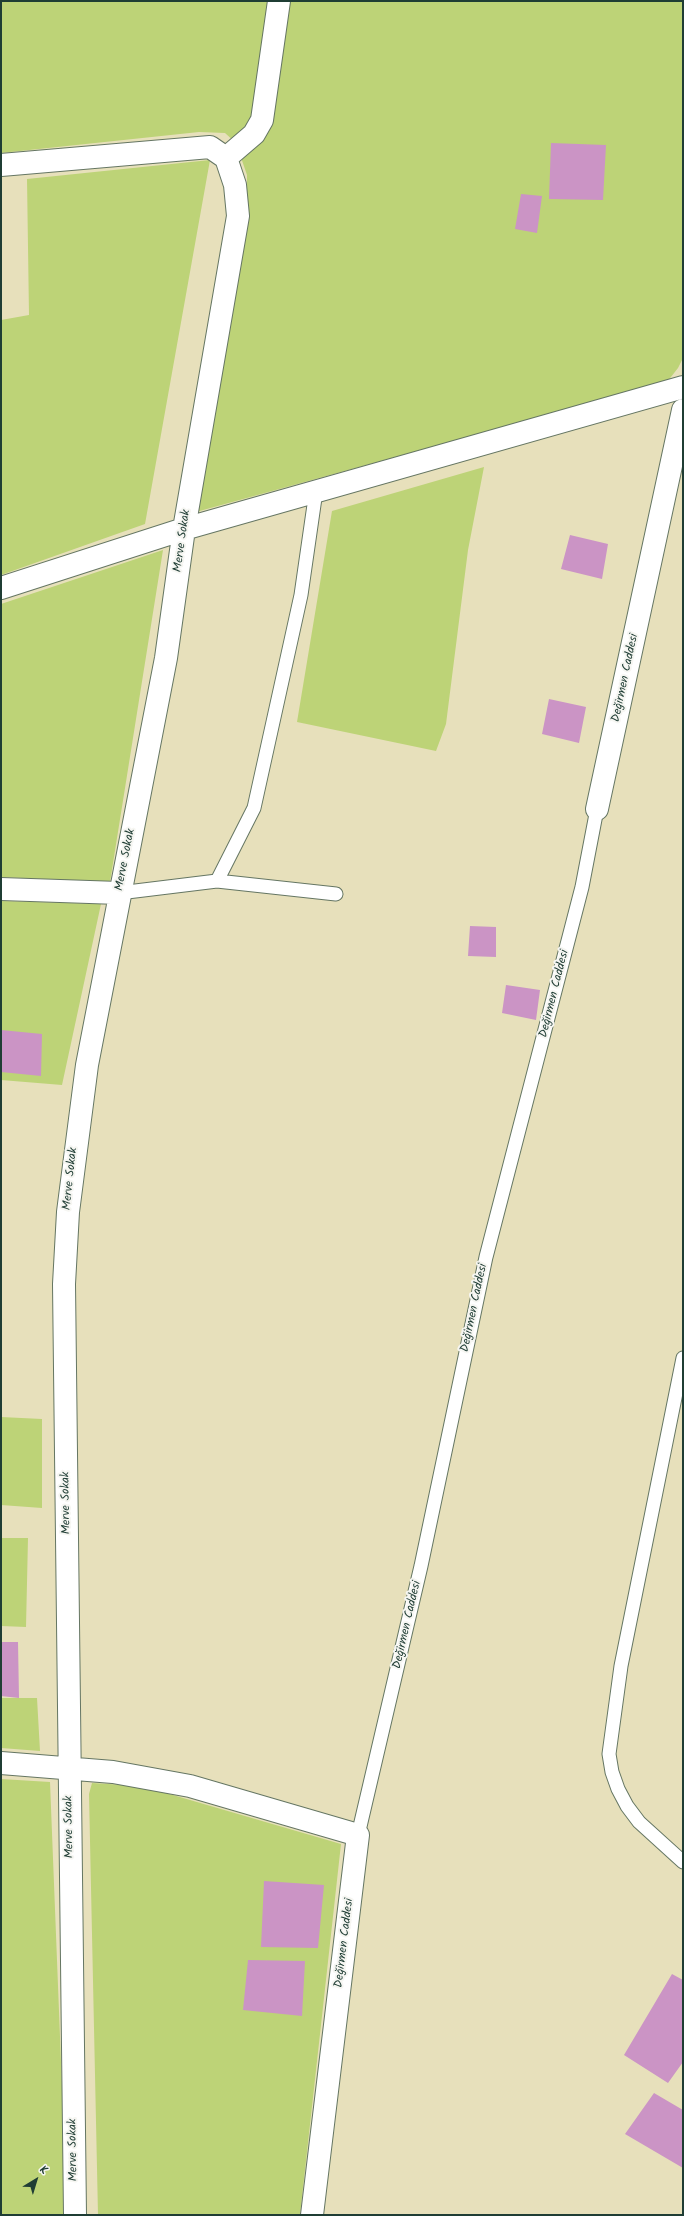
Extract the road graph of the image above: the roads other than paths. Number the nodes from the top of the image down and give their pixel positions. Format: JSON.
{"nodes":[{"id":1,"x":279,"y":1,"type":"edge"},
{"id":2,"x":226,"y":158,"type":"junction"},
{"id":3,"x":1,"y":165,"type":"edge"},
{"id":4,"x":683,"y":387,"type":"edge"},
{"id":5,"x":683,"y":410,"type":"edge"},
{"id":6,"x":316,"y":491,"type":"junction"},
{"id":7,"x":184,"y":529,"type":"junction"},
{"id":8,"x":1,"y":588,"type":"edge"},
{"id":9,"x":597,"y":809,"type":"joint"},
{"id":10,"x":217,"y":881,"type":"junction"},
{"id":11,"x":1,"y":889,"type":"edge"},
{"id":12,"x":119,"y":893,"type":"junction"},
{"id":13,"x":336,"y":894,"type":"dead end"},
{"id":14,"x":683,"y":1358,"type":"edge"},
{"id":15,"x":1,"y":1763,"type":"edge"},
{"id":16,"x":70,"y":1768,"type":"junction"},
{"id":17,"x":358,"y":1835,"type":"junction"},
{"id":18,"x":683,"y":1862,"type":"edge"},
{"id":19,"x":75,"y":2215,"type":"edge"},
{"id":20,"x":312,"y":2215,"type":"edge"}],
"edges":[{"from":1,"to":2,"type":"street"},
{"from":2,"to":3,"type":"street"},
{"from":2,"to":7,"type":"street","name":"Merve Sokak"},
{"from":4,"to":6,"type":"street"},
{"from":5,"to":9,"type":"street","name":"Değirmen Caddesi"},
{"from":6,"to":7,"type":"street"},
{"from":6,"to":10,"type":"lane"},
{"from":7,"to":8,"type":"street"},
{"from":7,"to":12,"type":"street","name":"Merve Sokak"},
{"from":9,"to":17,"type":"lane","name":"Değirmen Caddesi"},
{"from":10,"to":12,"type":"lane"},
{"from":10,"to":13,"type":"lane"},
{"from":11,"to":12,"type":"street"},
{"from":12,"to":16,"type":"street","name":"Merve Sokak"},
{"from":14,"to":18,"type":"lane"},
{"from":15,"to":16,"type":"street"},
{"from":16,"to":17,"type":"street"},
{"from":16,"to":19,"type":"street","name":"Merve Sokak"},
{"from":17,"to":20,"type":"street","name":"Değirmen Caddesi"}]}
